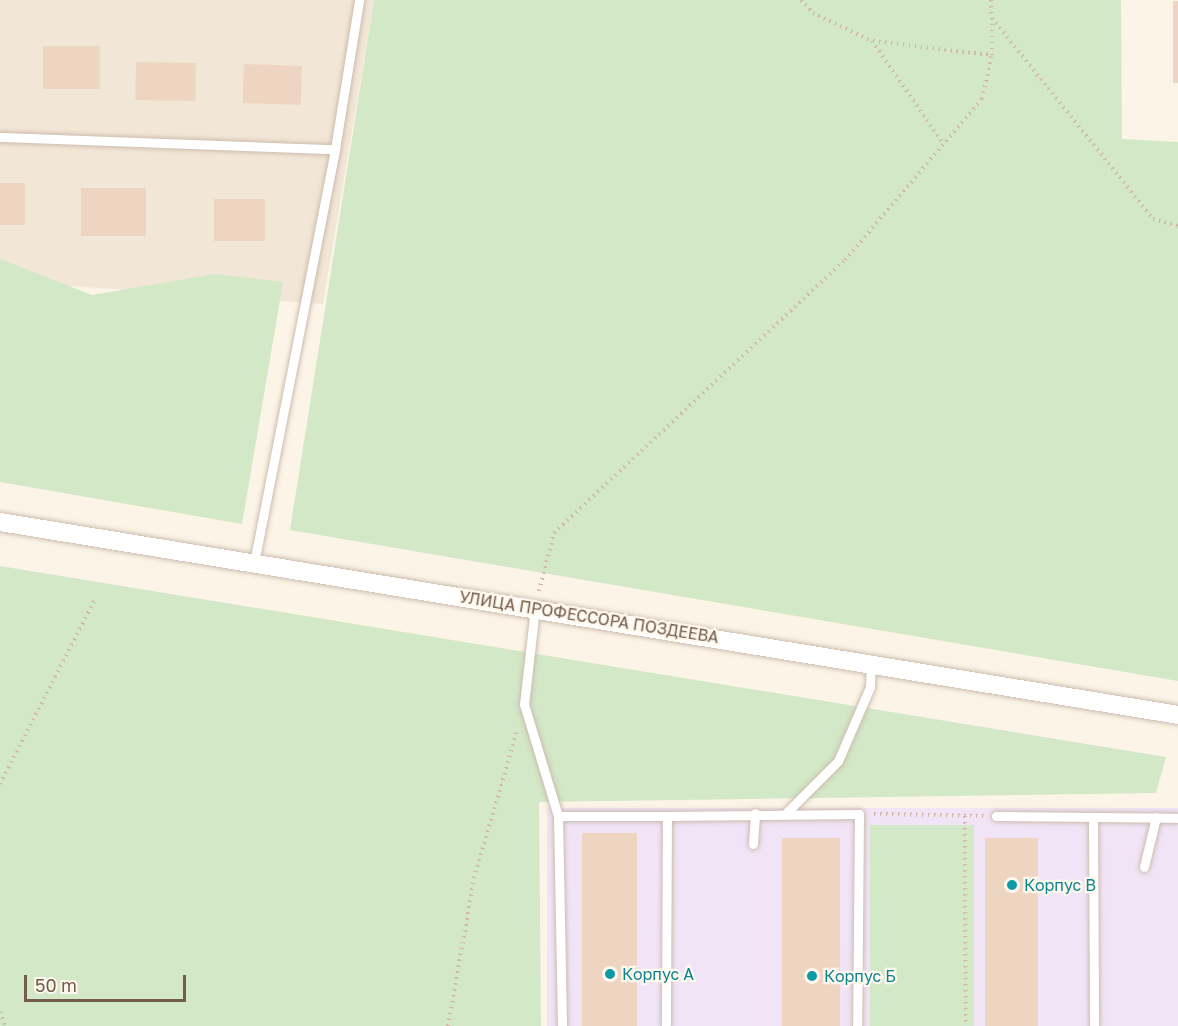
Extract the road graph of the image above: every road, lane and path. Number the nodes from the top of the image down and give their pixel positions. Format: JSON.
{"nodes":[{"id":1,"x":359,"y":0,"type":"edge"},
{"id":2,"x":801,"y":0,"type":"edge"},
{"id":3,"x":991,"y":0,"type":"edge"},
{"id":4,"x":992,"y":18,"type":"junction"},
{"id":5,"x":872,"y":41,"type":"junction"},
{"id":6,"x":992,"y":56,"type":"junction"},
{"id":7,"x":0,"y":137,"type":"edge"},
{"id":8,"x":944,"y":145,"type":"junction"},
{"id":9,"x":335,"y":149,"type":"junction"},
{"id":10,"x":1178,"y":226,"type":"edge"},
{"id":11,"x":0,"y":522,"type":"edge"},
{"id":12,"x":254,"y":563,"type":"junction"},
{"id":13,"x":95,"y":599,"type":"dead end"},
{"id":14,"x":535,"y":608,"type":"junction"},
{"id":15,"x":871,"y":664,"type":"junction"},
{"id":16,"x":524,"y":704,"type":"junction"},
{"id":17,"x":1178,"y":715,"type":"edge"},
{"id":18,"x":0,"y":784,"type":"edge"},
{"id":19,"x":788,"y":812,"type":"junction"},
{"id":20,"x":755,"y":813,"type":"junction"},
{"id":21,"x":859,"y":814,"type":"junction"},
{"id":22,"x":558,"y":816,"type":"junction"},
{"id":23,"x":667,"y":816,"type":"junction"},
{"id":24,"x":965,"y":816,"type":"junction"},
{"id":25,"x":996,"y":816,"type":"joint"},
{"id":26,"x":1093,"y":817,"type":"junction"},
{"id":27,"x":1156,"y":817,"type":"junction"},
{"id":28,"x":1178,"y":818,"type":"edge"},
{"id":29,"x":753,"y":844,"type":"dead end"},
{"id":30,"x":1144,"y":867,"type":"dead end"},
{"id":31,"x":0,"y":1012,"type":"edge"},
{"id":32,"x":5,"y":1026,"type":"edge"},
{"id":33,"x":448,"y":1026,"type":"edge"},
{"id":34,"x":562,"y":1026,"type":"edge"},
{"id":35,"x":666,"y":1026,"type":"edge"},
{"id":36,"x":857,"y":1026,"type":"edge"},
{"id":37,"x":966,"y":1026,"type":"edge"},
{"id":38,"x":1094,"y":1026,"type":"edge"}],
"edges":[{"from":1,"to":9,"type":"lane"},
{"from":2,"to":5,"type":"path"},
{"from":3,"to":4,"type":"path"},
{"from":4,"to":6,"type":"path"},
{"from":4,"to":10,"type":"path"},
{"from":5,"to":6,"type":"path"},
{"from":5,"to":8,"type":"path"},
{"from":6,"to":8,"type":"path"},
{"from":7,"to":9,"type":"lane"},
{"from":8,"to":14,"type":"path"},
{"from":9,"to":12,"type":"lane"},
{"from":11,"to":12,"type":"street","name":"УЛИЦА ПРОФЕССОРА ПОЗДЕЕВА"},
{"from":12,"to":14,"type":"street","name":"УЛИЦА ПРОФЕССОРА ПОЗДЕЕВА"},
{"from":13,"to":18,"type":"path"},
{"from":14,"to":15,"type":"street","name":"УЛИЦА ПРОФЕССОРА ПОЗДЕЕВА"},
{"from":14,"to":16,"type":"lane"},
{"from":15,"to":17,"type":"street","name":"УЛИЦА ПРОФЕССОРА ПОЗДЕЕВА"},
{"from":15,"to":19,"type":"lane"},
{"from":16,"to":22,"type":"lane"},
{"from":16,"to":33,"type":"path"},
{"from":19,"to":20,"type":"lane"},
{"from":19,"to":21,"type":"lane"},
{"from":20,"to":23,"type":"lane"},
{"from":20,"to":29,"type":"lane"},
{"from":21,"to":24,"type":"path"},
{"from":21,"to":36,"type":"lane"},
{"from":22,"to":23,"type":"lane"},
{"from":22,"to":34,"type":"lane"},
{"from":23,"to":35,"type":"lane"},
{"from":24,"to":25,"type":"path"},
{"from":24,"to":37,"type":"path"},
{"from":25,"to":26,"type":"lane"},
{"from":26,"to":27,"type":"lane"},
{"from":26,"to":38,"type":"lane"},
{"from":27,"to":28,"type":"lane"},
{"from":27,"to":30,"type":"lane"},
{"from":31,"to":32,"type":"path"}]}
